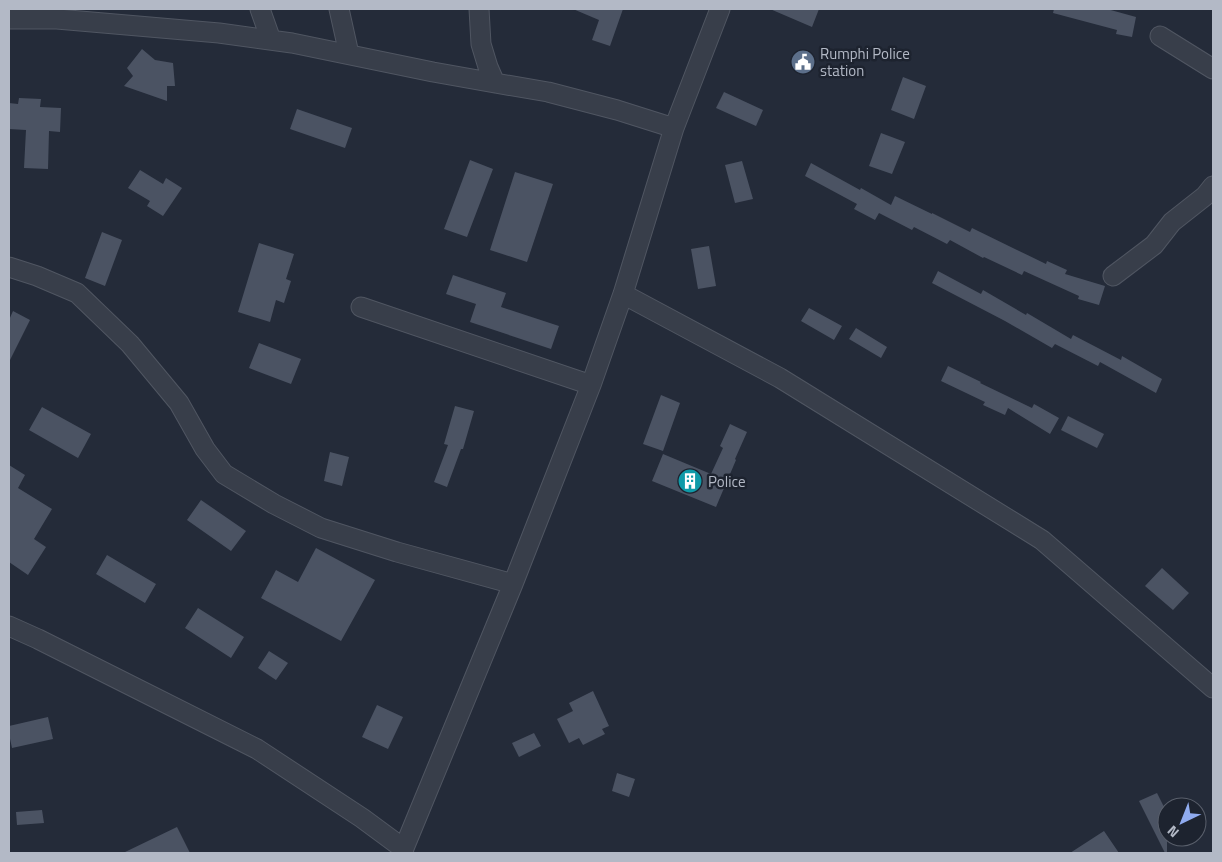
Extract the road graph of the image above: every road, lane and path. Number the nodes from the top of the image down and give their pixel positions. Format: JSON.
{"nodes":[{"id":1,"x":260,"y":9,"type":"edge"},
{"id":2,"x":339,"y":9,"type":"edge"},
{"id":3,"x":479,"y":9,"type":"edge"},
{"id":4,"x":720,"y":9,"type":"edge"},
{"id":5,"x":9,"y":19,"type":"edge"},
{"id":6,"x":1160,"y":36,"type":"dead end"},
{"id":7,"x":270,"y":40,"type":"junction"},
{"id":8,"x":349,"y":54,"type":"junction"},
{"id":9,"x":1213,"y":69,"type":"edge"},
{"id":10,"x":495,"y":83,"type":"junction"},
{"id":11,"x":674,"y":128,"type":"junction"},
{"id":12,"x":1213,"y":186,"type":"edge"},
{"id":13,"x":9,"y":267,"type":"edge"},
{"id":14,"x":1113,"y":276,"type":"dead end"},
{"id":15,"x":622,"y":294,"type":"junction"},
{"id":16,"x":361,"y":307,"type":"dead end"},
{"id":17,"x":591,"y":385,"type":"junction"},
{"id":18,"x":513,"y":584,"type":"junction"},
{"id":19,"x":9,"y":626,"type":"edge"},
{"id":20,"x":1213,"y":688,"type":"edge"},
{"id":21,"x":403,"y":851,"type":"edge"}],
"edges":[{"from":1,"to":7,"type":"street"},
{"from":2,"to":8,"type":"street"},
{"from":3,"to":10,"type":"street"},
{"from":4,"to":11,"type":"street"},
{"from":5,"to":7,"type":"street"},
{"from":6,"to":9,"type":"street"},
{"from":7,"to":8,"type":"street"},
{"from":8,"to":10,"type":"street"},
{"from":10,"to":11,"type":"street"},
{"from":11,"to":15,"type":"street"},
{"from":12,"to":14,"type":"street"},
{"from":13,"to":18,"type":"street"},
{"from":15,"to":17,"type":"street"},
{"from":15,"to":20,"type":"street"},
{"from":16,"to":17,"type":"street"},
{"from":17,"to":18,"type":"street"},
{"from":18,"to":21,"type":"street"},
{"from":19,"to":21,"type":"street"}]}
